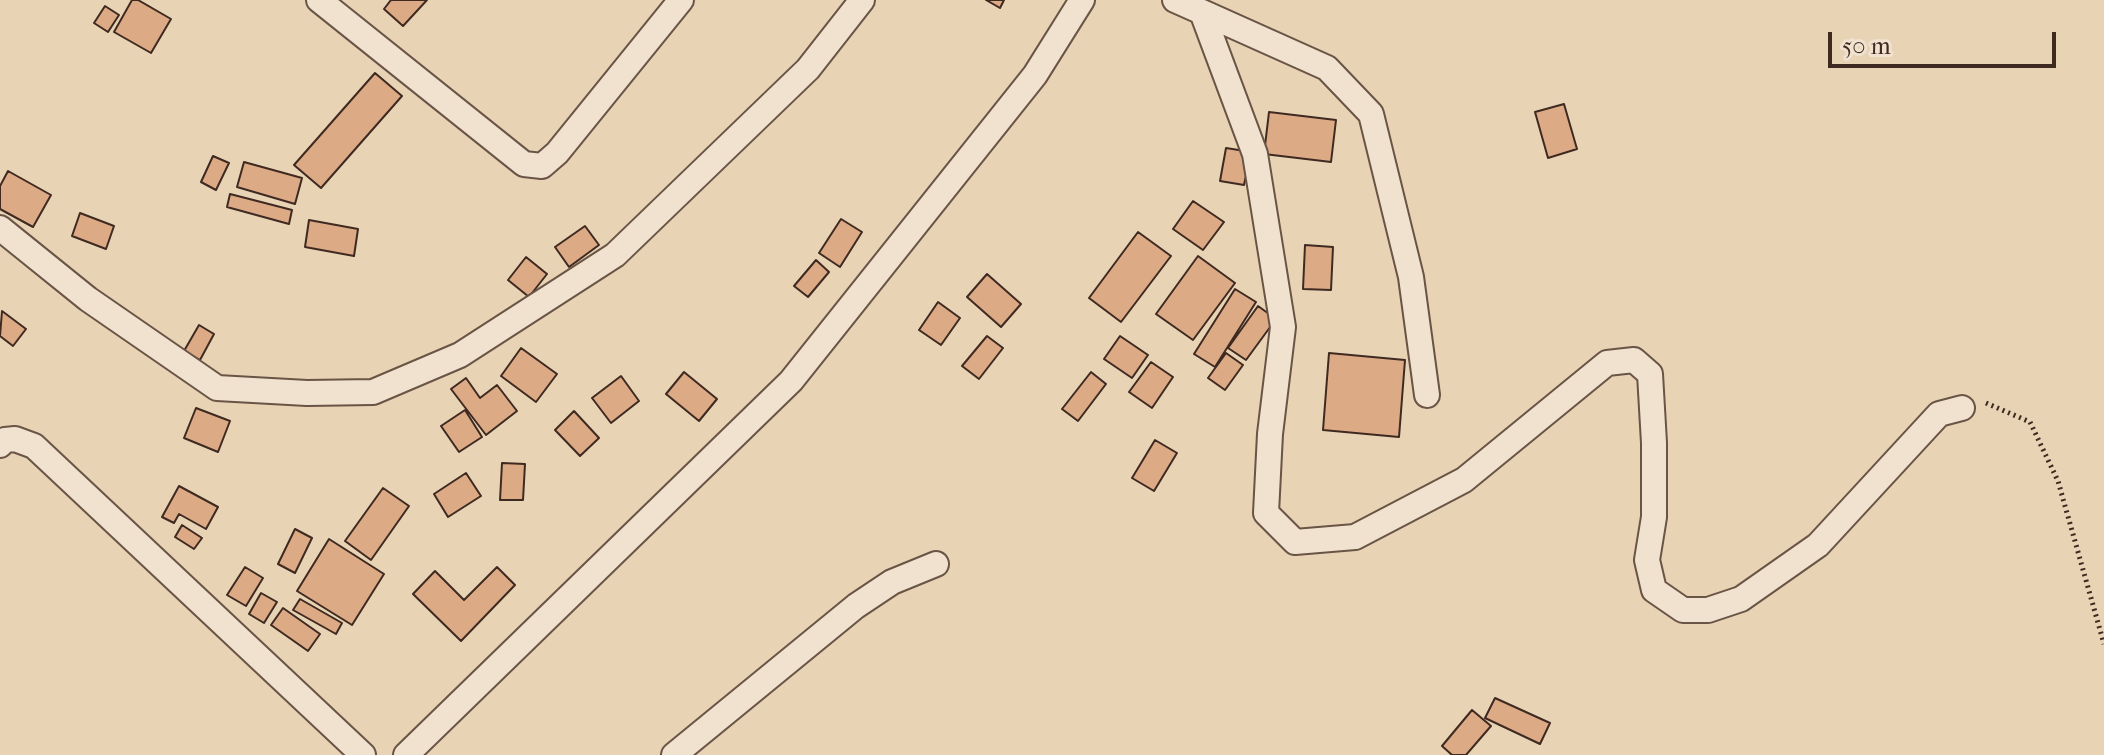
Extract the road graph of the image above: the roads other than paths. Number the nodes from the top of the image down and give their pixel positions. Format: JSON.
{"nodes":[{"id":1,"x":319,"y":0,"type":"edge"},
{"id":2,"x":681,"y":0,"type":"edge"},
{"id":3,"x":862,"y":0,"type":"edge"},
{"id":4,"x":1082,"y":0,"type":"edge"},
{"id":5,"x":1175,"y":0,"type":"edge"},
{"id":6,"x":1202,"y":12,"type":"junction"},
{"id":7,"x":0,"y":228,"type":"edge"},
{"id":8,"x":1427,"y":395,"type":"dead end"},
{"id":9,"x":1962,"y":408,"type":"road end"},
{"id":10,"x":0,"y":445,"type":"edge"},
{"id":11,"x":936,"y":564,"type":"dead end"},
{"id":12,"x":363,"y":755,"type":"edge"},
{"id":13,"x":406,"y":755,"type":"edge"},
{"id":14,"x":674,"y":755,"type":"edge"}],
"edges":[{"from":1,"to":2,"type":"street"},
{"from":3,"to":7,"type":"street"},
{"from":4,"to":13,"type":"street"},
{"from":5,"to":6,"type":"street"},
{"from":6,"to":8,"type":"street"},
{"from":6,"to":9,"type":"street"},
{"from":10,"to":12,"type":"street"},
{"from":11,"to":14,"type":"street"}]}
